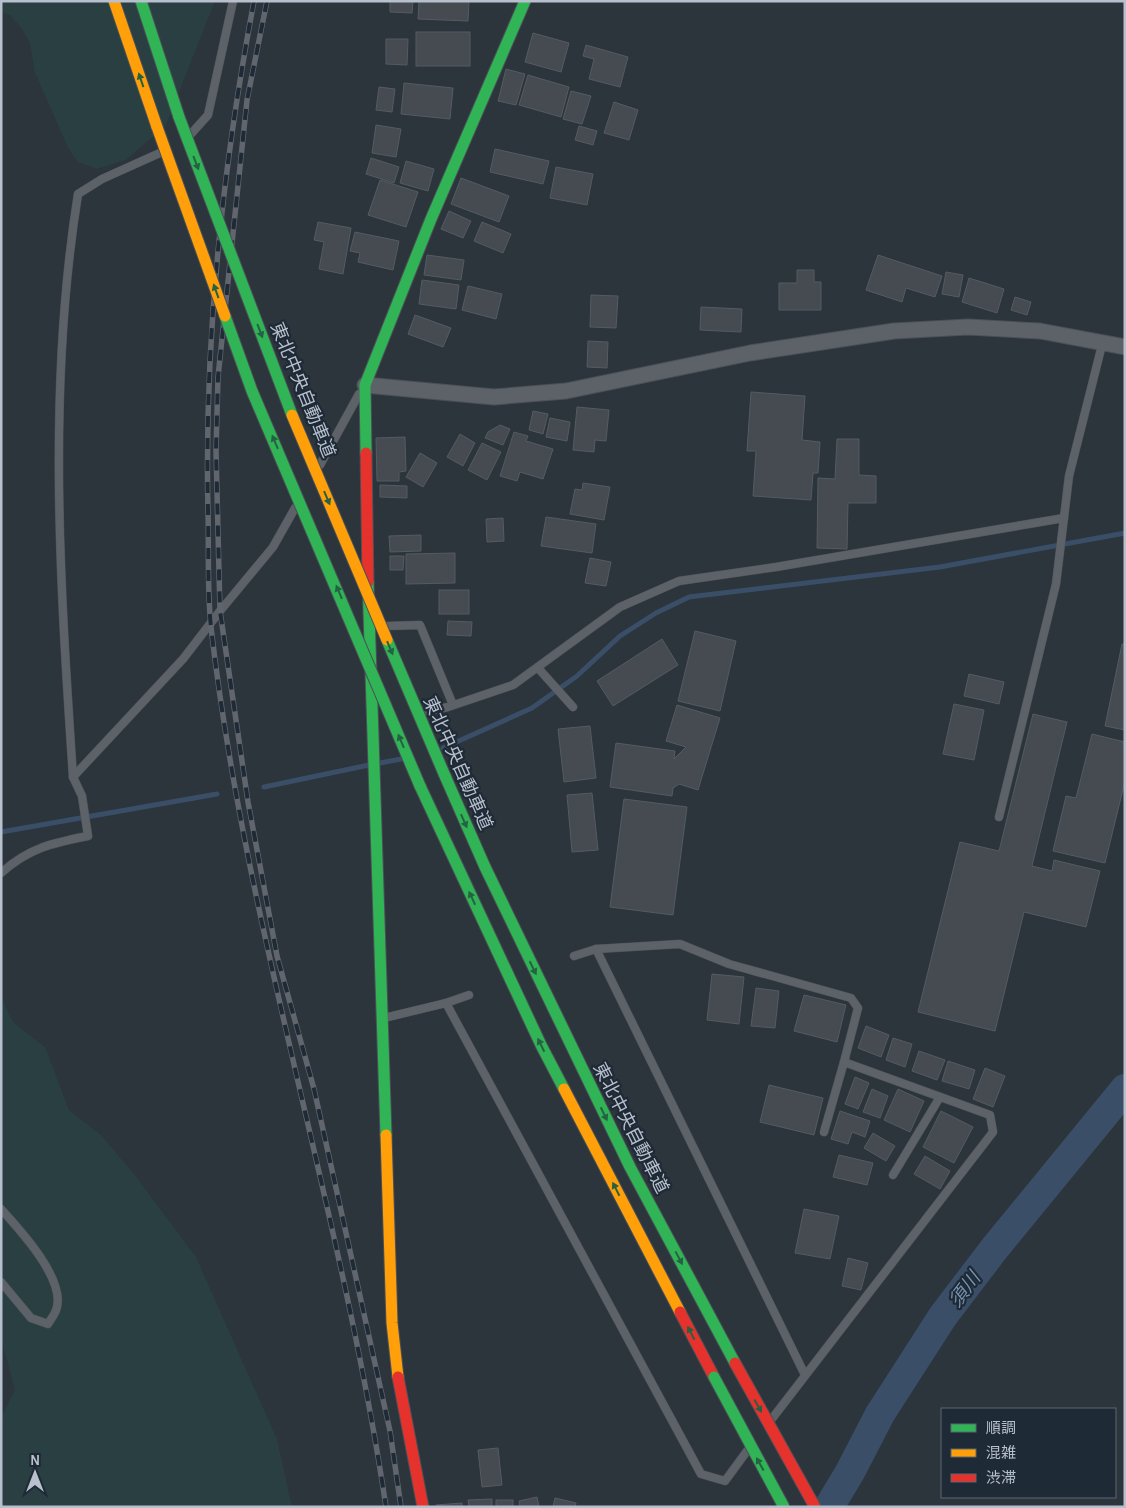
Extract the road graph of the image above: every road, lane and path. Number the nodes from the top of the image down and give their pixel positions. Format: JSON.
{"nodes":[{"id":1,"x":114,"y":1,"type":"edge"},
{"id":2,"x":141,"y":1,"type":"edge"},
{"id":3,"x":233,"y":1,"type":"edge"},
{"id":4,"x":526,"y":1,"type":"edge"},
{"id":5,"x":183,"y":142,"type":"dead end"},
{"id":6,"x":174,"y":146,"type":"dead end"},
{"id":7,"x":1103,"y":341,"type":"junction"},
{"id":8,"x":1125,"y":347,"type":"edge"},
{"id":9,"x":365,"y":385,"type":"junction"},
{"id":10,"x":312,"y":479,"type":"dead end"},
{"id":11,"x":307,"y":487,"type":"dead end"},
{"id":12,"x":1064,"y":518,"type":"junction"},
{"id":13,"x":370,"y":627,"type":"junction"},
{"id":14,"x":538,"y":668,"type":"junction"},
{"id":15,"x":452,"y":705,"type":"junction"},
{"id":16,"x":572,"y":705,"type":"dead end"},
{"id":17,"x":411,"y":714,"type":"dead end"},
{"id":18,"x":401,"y":715,"type":"dead end"},
{"id":19,"x":373,"y":726,"type":"junction"},
{"id":20,"x":72,"y":777,"type":"junction"},
{"id":21,"x":999,"y":817,"type":"dead end"},
{"id":22,"x":1,"y":873,"type":"edge"},
{"id":23,"x":596,"y":949,"type":"junction"},
{"id":24,"x":574,"y":956,"type":"dead end"},
{"id":25,"x":469,"y":995,"type":"dead end"},
{"id":26,"x":446,"y":1003,"type":"junction"},
{"id":27,"x":384,"y":1018,"type":"junction"},
{"id":28,"x":844,"y":1062,"type":"junction"},
{"id":29,"x":940,"y":1097,"type":"junction"},
{"id":30,"x":824,"y":1132,"type":"dead end"},
{"id":31,"x":892,"y":1175,"type":"dead end"},
{"id":32,"x":1,"y":1209,"type":"edge"},
{"id":33,"x":1,"y":1282,"type":"edge"},
{"id":34,"x":805,"y":1375,"type":"junction"},
{"id":35,"x":765,"y":1428,"type":"dead end"},
{"id":36,"x":759,"y":1435,"type":"dead end"},
{"id":37,"x":778,"y":1441,"type":"junction"},
{"id":38,"x":423,"y":1507,"type":"edge"},
{"id":39,"x":784,"y":1507,"type":"edge"},
{"id":40,"x":815,"y":1507,"type":"edge"},
{"id":41,"x":821,"y":1507,"type":"edge"}],
"edges":[{"from":39,"to":1,"type":"main road","one_way":true,"bridge":true},
{"from":2,"to":37,"type":"main road","name":"東北中央自動車道","one_way":true,"bridge":true},
{"from":3,"to":5,"type":"lane"},
{"from":4,"to":9,"type":"main road"},
{"from":6,"to":20,"type":"lane"},
{"from":7,"to":8,"type":"street"},
{"from":7,"to":9,"type":"street"},
{"from":7,"to":12,"type":"lane"},
{"from":9,"to":10,"type":"lane"},
{"from":9,"to":13,"type":"main road"},
{"from":11,"to":20,"type":"lane"},
{"from":12,"to":14,"type":"lane"},
{"from":12,"to":21,"type":"lane"},
{"from":13,"to":15,"type":"lane"},
{"from":13,"to":19,"type":"main road"},
{"from":14,"to":15,"type":"lane"},
{"from":14,"to":16,"type":"lane"},
{"from":15,"to":17,"type":"lane"},
{"from":18,"to":19,"type":"lane"},
{"from":19,"to":27,"type":"main road"},
{"from":20,"to":22,"type":"lane"},
{"from":23,"to":24,"type":"lane"},
{"from":23,"to":28,"type":"lane"},
{"from":23,"to":34,"type":"lane"},
{"from":25,"to":26,"type":"lane"},
{"from":26,"to":27,"type":"lane"},
{"from":26,"to":36,"type":"lane"},
{"from":27,"to":38,"type":"main road"},
{"from":28,"to":29,"type":"lane"},
{"from":28,"to":30,"type":"lane"},
{"from":29,"to":31,"type":"lane"},
{"from":29,"to":34,"type":"lane"},
{"from":32,"to":33,"type":"lane"},
{"from":34,"to":35,"type":"lane"},
{"from":37,"to":40,"type":"main road","name":"東北中央自動車道","bridge":true},
{"from":37,"to":41,"type":"main road","bridge":true}]}
